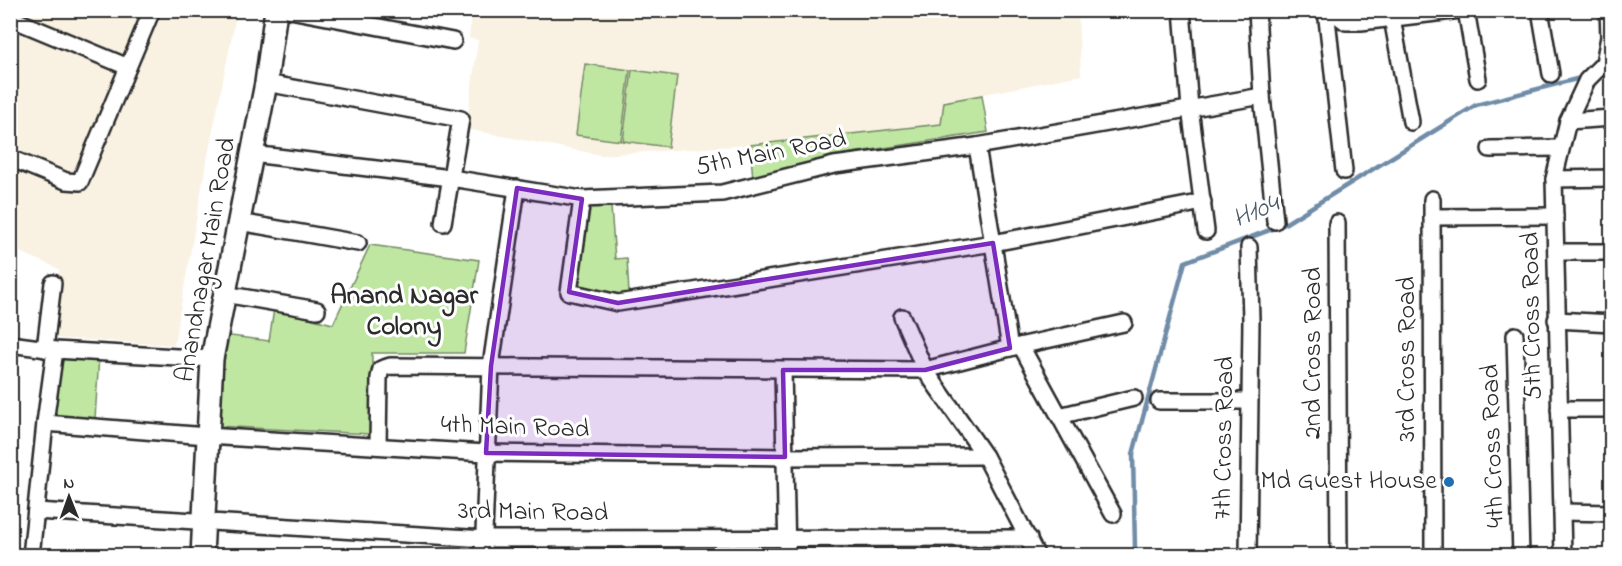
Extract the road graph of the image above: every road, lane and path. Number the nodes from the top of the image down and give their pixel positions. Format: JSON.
{"nodes":[{"id":1,"x":152,"y":10,"type":"edge"},
{"id":2,"x":276,"y":10,"type":"edge"},
{"id":3,"x":290,"y":10,"type":"edge"},
{"id":4,"x":1182,"y":10,"type":"edge"},
{"id":5,"x":1257,"y":10,"type":"edge"},
{"id":6,"x":1326,"y":10,"type":"edge"},
{"id":7,"x":1330,"y":10,"type":"edge"},
{"id":8,"x":1461,"y":10,"type":"edge"},
{"id":9,"x":1466,"y":10,"type":"edge"},
{"id":10,"x":1540,"y":10,"type":"edge"},
{"id":11,"x":1608,"y":10,"type":"edge"},
{"id":12,"x":1428,"y":12,"type":"edge"},
{"id":13,"x":1362,"y":16,"type":"edge"},
{"id":14,"x":10,"y":18,"type":"edge"},
{"id":15,"x":1392,"y":18,"type":"junction"},
{"id":16,"x":453,"y":41,"type":"dead end"},
{"id":17,"x":128,"y":67,"type":"junction"},
{"id":18,"x":1551,"y":74,"type":"dead end"},
{"id":19,"x":1478,"y":79,"type":"dead end"},
{"id":20,"x":266,"y":83,"type":"junction"},
{"id":21,"x":1262,"y":96,"type":"junction"},
{"id":22,"x":1191,"y":108,"type":"junction"},
{"id":23,"x":1611,"y":118,"type":"edge"},
{"id":24,"x":1568,"y":121,"type":"junction"},
{"id":25,"x":1411,"y":122,"type":"dead end"},
{"id":26,"x":977,"y":146,"type":"junction"},
{"id":27,"x":1561,"y":148,"type":"junction"},
{"id":28,"x":1490,"y":149,"type":"dead end"},
{"id":29,"x":252,"y":154,"type":"junction"},
{"id":30,"x":10,"y":158,"type":"edge"},
{"id":31,"x":1344,"y":171,"type":"dead end"},
{"id":32,"x":451,"y":178,"type":"junction"},
{"id":33,"x":1611,"y":178,"type":"edge"},
{"id":34,"x":1554,"y":179,"type":"junction"},
{"id":35,"x":517,"y":188,"type":"junction"},
{"id":36,"x":582,"y":199,"type":"junction"},
{"id":37,"x":1432,"y":199,"type":"dead end"},
{"id":38,"x":1203,"y":202,"type":"junction"},
{"id":39,"x":1555,"y":216,"type":"junction"},
{"id":40,"x":1432,"y":217,"type":"junction"},
{"id":41,"x":1275,"y":221,"type":"dead end"},
{"id":42,"x":239,"y":222,"type":"junction"},
{"id":43,"x":443,"y":223,"type":"dead end"},
{"id":44,"x":1337,"y":223,"type":"dead end"},
{"id":45,"x":1206,"y":231,"type":"dead end"},
{"id":46,"x":358,"y":243,"type":"dead end"},
{"id":47,"x":993,"y":243,"type":"junction"},
{"id":48,"x":1250,"y":247,"type":"dead end"},
{"id":49,"x":1556,"y":252,"type":"junction"},
{"id":50,"x":1611,"y":252,"type":"edge"},
{"id":51,"x":53,"y":283,"type":"dead end"},
{"id":52,"x":224,"y":294,"type":"junction"},
{"id":53,"x":317,"y":310,"type":"dead end"},
{"id":54,"x":902,"y":317,"type":"dead end"},
{"id":55,"x":1557,"y":320,"type":"junction"},
{"id":56,"x":1124,"y":323,"type":"dead end"},
{"id":57,"x":1611,"y":323,"type":"edge"},
{"id":58,"x":1515,"y":335,"type":"dead end"},
{"id":59,"x":10,"y":344,"type":"edge"},
{"id":60,"x":1015,"y":347,"type":"junction"},
{"id":61,"x":50,"y":349,"type":"junction"},
{"id":62,"x":212,"y":359,"type":"junction"},
{"id":63,"x":491,"y":366,"type":"junction"},
{"id":64,"x":783,"y":370,"type":"junction"},
{"id":65,"x":925,"y":370,"type":"junction"},
{"id":66,"x":1134,"y":398,"type":"dead end"},
{"id":67,"x":1159,"y":401,"type":"dead end"},
{"id":68,"x":1249,"y":401,"type":"junction"},
{"id":69,"x":1559,"y":409,"type":"junction"},
{"id":70,"x":1611,"y":409,"type":"edge"},
{"id":71,"x":1059,"y":416,"type":"junction"},
{"id":72,"x":45,"y":423,"type":"junction"},
{"id":73,"x":207,"y":436,"type":"junction"},
{"id":74,"x":378,"y":446,"type":"junction"},
{"id":75,"x":486,"y":453,"type":"junction"},
{"id":76,"x":985,"y":456,"type":"junction"},
{"id":77,"x":785,"y":457,"type":"junction"},
{"id":78,"x":36,"y":511,"type":"junction"},
{"id":79,"x":1562,"y":512,"type":"junction"},
{"id":80,"x":1611,"y":513,"type":"edge"},
{"id":81,"x":1113,"y":514,"type":"dead end"},
{"id":82,"x":203,"y":521,"type":"junction"},
{"id":83,"x":485,"y":538,"type":"junction"},
{"id":84,"x":1029,"y":538,"type":"junction"},
{"id":85,"x":786,"y":539,"type":"junction"},
{"id":86,"x":31,"y":555,"type":"edge"},
{"id":87,"x":202,"y":555,"type":"edge"},
{"id":88,"x":483,"y":555,"type":"edge"},
{"id":89,"x":787,"y":555,"type":"edge"},
{"id":90,"x":1038,"y":555,"type":"edge"},
{"id":91,"x":1248,"y":555,"type":"edge"},
{"id":92,"x":1339,"y":555,"type":"edge"},
{"id":93,"x":1433,"y":555,"type":"edge"},
{"id":94,"x":1521,"y":555,"type":"edge"},
{"id":95,"x":1563,"y":555,"type":"edge"}],
"edges":[{"from":1,"to":17,"type":"street"},
{"from":2,"to":20,"type":"street","name":"Anandnagar Main Road"},
{"from":3,"to":16,"type":"street"},
{"from":4,"to":22,"type":"street"},
{"from":5,"to":21,"type":"street"},
{"from":6,"to":31,"type":"street"},
{"from":7,"to":13,"type":"street"},
{"from":8,"to":12,"type":"street"},
{"from":9,"to":19,"type":"street"},
{"from":10,"to":18,"type":"street"},
{"from":11,"to":24,"type":"street","name":"5th Cross Road"},
{"from":12,"to":15,"type":"street"},
{"from":13,"to":15,"type":"street"},
{"from":14,"to":17,"type":"street"},
{"from":15,"to":25,"type":"street"},
{"from":17,"to":30,"type":"street"},
{"from":20,"to":29,"type":"street","name":"Anandnagar Main Road"},
{"from":20,"to":32,"type":"street"},
{"from":21,"to":22,"type":"street","name":"5th Main Road"},
{"from":21,"to":41,"type":"street"},
{"from":22,"to":26,"type":"street","name":"5th Main Road"},
{"from":22,"to":38,"type":"street"},
{"from":23,"to":24,"type":"street"},
{"from":24,"to":27,"type":"street","name":"5th Cross Road"},
{"from":26,"to":36,"type":"street","name":"5th Main Road"},
{"from":26,"to":47,"type":"street"},
{"from":27,"to":28,"type":"street"},
{"from":27,"to":34,"type":"street","name":"5th Cross Road"},
{"from":29,"to":32,"type":"street","name":"5th Main Road"},
{"from":29,"to":42,"type":"street","name":"Anandnagar Main Road"},
{"from":32,"to":35,"type":"street","name":"5th Main Road"},
{"from":32,"to":43,"type":"street"},
{"from":33,"to":34,"type":"street"},
{"from":34,"to":39,"type":"street","name":"5th Cross Road"},
{"from":35,"to":36,"type":"street","name":"5th Main Road"},
{"from":35,"to":63,"type":"street"},
{"from":36,"to":47,"type":"street"},
{"from":37,"to":40,"type":"street","name":"3rd Cross Road"},
{"from":38,"to":45,"type":"street"},
{"from":38,"to":47,"type":"street"},
{"from":39,"to":40,"type":"street"},
{"from":39,"to":49,"type":"street","name":"5th Cross Road"},
{"from":40,"to":93,"type":"street","name":"3rd Cross Road"},
{"from":42,"to":46,"type":"street"},
{"from":42,"to":52,"type":"street","name":"Anandnagar Main Road"},
{"from":44,"to":92,"type":"street","name":"2nd Cross Road"},
{"from":47,"to":60,"type":"street"},
{"from":48,"to":68,"type":"street","name":"7th Cross Road"},
{"from":49,"to":50,"type":"street"},
{"from":49,"to":55,"type":"street","name":"5th Cross Road"},
{"from":51,"to":61,"type":"street"},
{"from":52,"to":53,"type":"street"},
{"from":52,"to":62,"type":"street","name":"Anandnagar Main Road"},
{"from":54,"to":65,"type":"street"},
{"from":55,"to":57,"type":"street"},
{"from":55,"to":69,"type":"street","name":"5th Cross Road"},
{"from":56,"to":60,"type":"street"},
{"from":58,"to":94,"type":"street","name":"4th Cross Road"},
{"from":59,"to":61,"type":"street"},
{"from":60,"to":65,"type":"street"},
{"from":60,"to":71,"type":"street"},
{"from":61,"to":62,"type":"street"},
{"from":61,"to":72,"type":"street"},
{"from":62,"to":73,"type":"street","name":"Anandnagar Main Road"},
{"from":63,"to":64,"type":"street"},
{"from":63,"to":74,"type":"street"},
{"from":63,"to":75,"type":"street"},
{"from":64,"to":65,"type":"street"},
{"from":64,"to":77,"type":"street"},
{"from":65,"to":76,"type":"street"},
{"from":66,"to":71,"type":"street"},
{"from":67,"to":68,"type":"street"},
{"from":68,"to":91,"type":"street","name":"7th Cross Road"},
{"from":69,"to":70,"type":"street"},
{"from":69,"to":79,"type":"street","name":"5th Cross Road"},
{"from":71,"to":81,"type":"street"},
{"from":72,"to":73,"type":"street","name":"4th Main Road"},
{"from":72,"to":78,"type":"street"},
{"from":73,"to":74,"type":"street","name":"4th Main Road"},
{"from":73,"to":82,"type":"street","name":"Anandnagar Main Road"},
{"from":74,"to":75,"type":"street","name":"4th Main Road"},
{"from":75,"to":77,"type":"street","name":"4th Main Road"},
{"from":75,"to":83,"type":"street"},
{"from":76,"to":77,"type":"street","name":"4th Main Road"},
{"from":76,"to":84,"type":"street"},
{"from":77,"to":85,"type":"street"},
{"from":78,"to":82,"type":"street","name":"3rd Main Road"},
{"from":78,"to":86,"type":"street"},
{"from":79,"to":80,"type":"street"},
{"from":79,"to":95,"type":"street","name":"5th Cross Road"},
{"from":82,"to":83,"type":"street","name":"3rd Main Road"},
{"from":82,"to":87,"type":"street","name":"Anandnagar Main Road"},
{"from":83,"to":85,"type":"street","name":"3rd Main Road"},
{"from":83,"to":88,"type":"street"},
{"from":84,"to":85,"type":"street","name":"3rd Main Road"},
{"from":84,"to":90,"type":"street"},
{"from":85,"to":89,"type":"street"}]}
